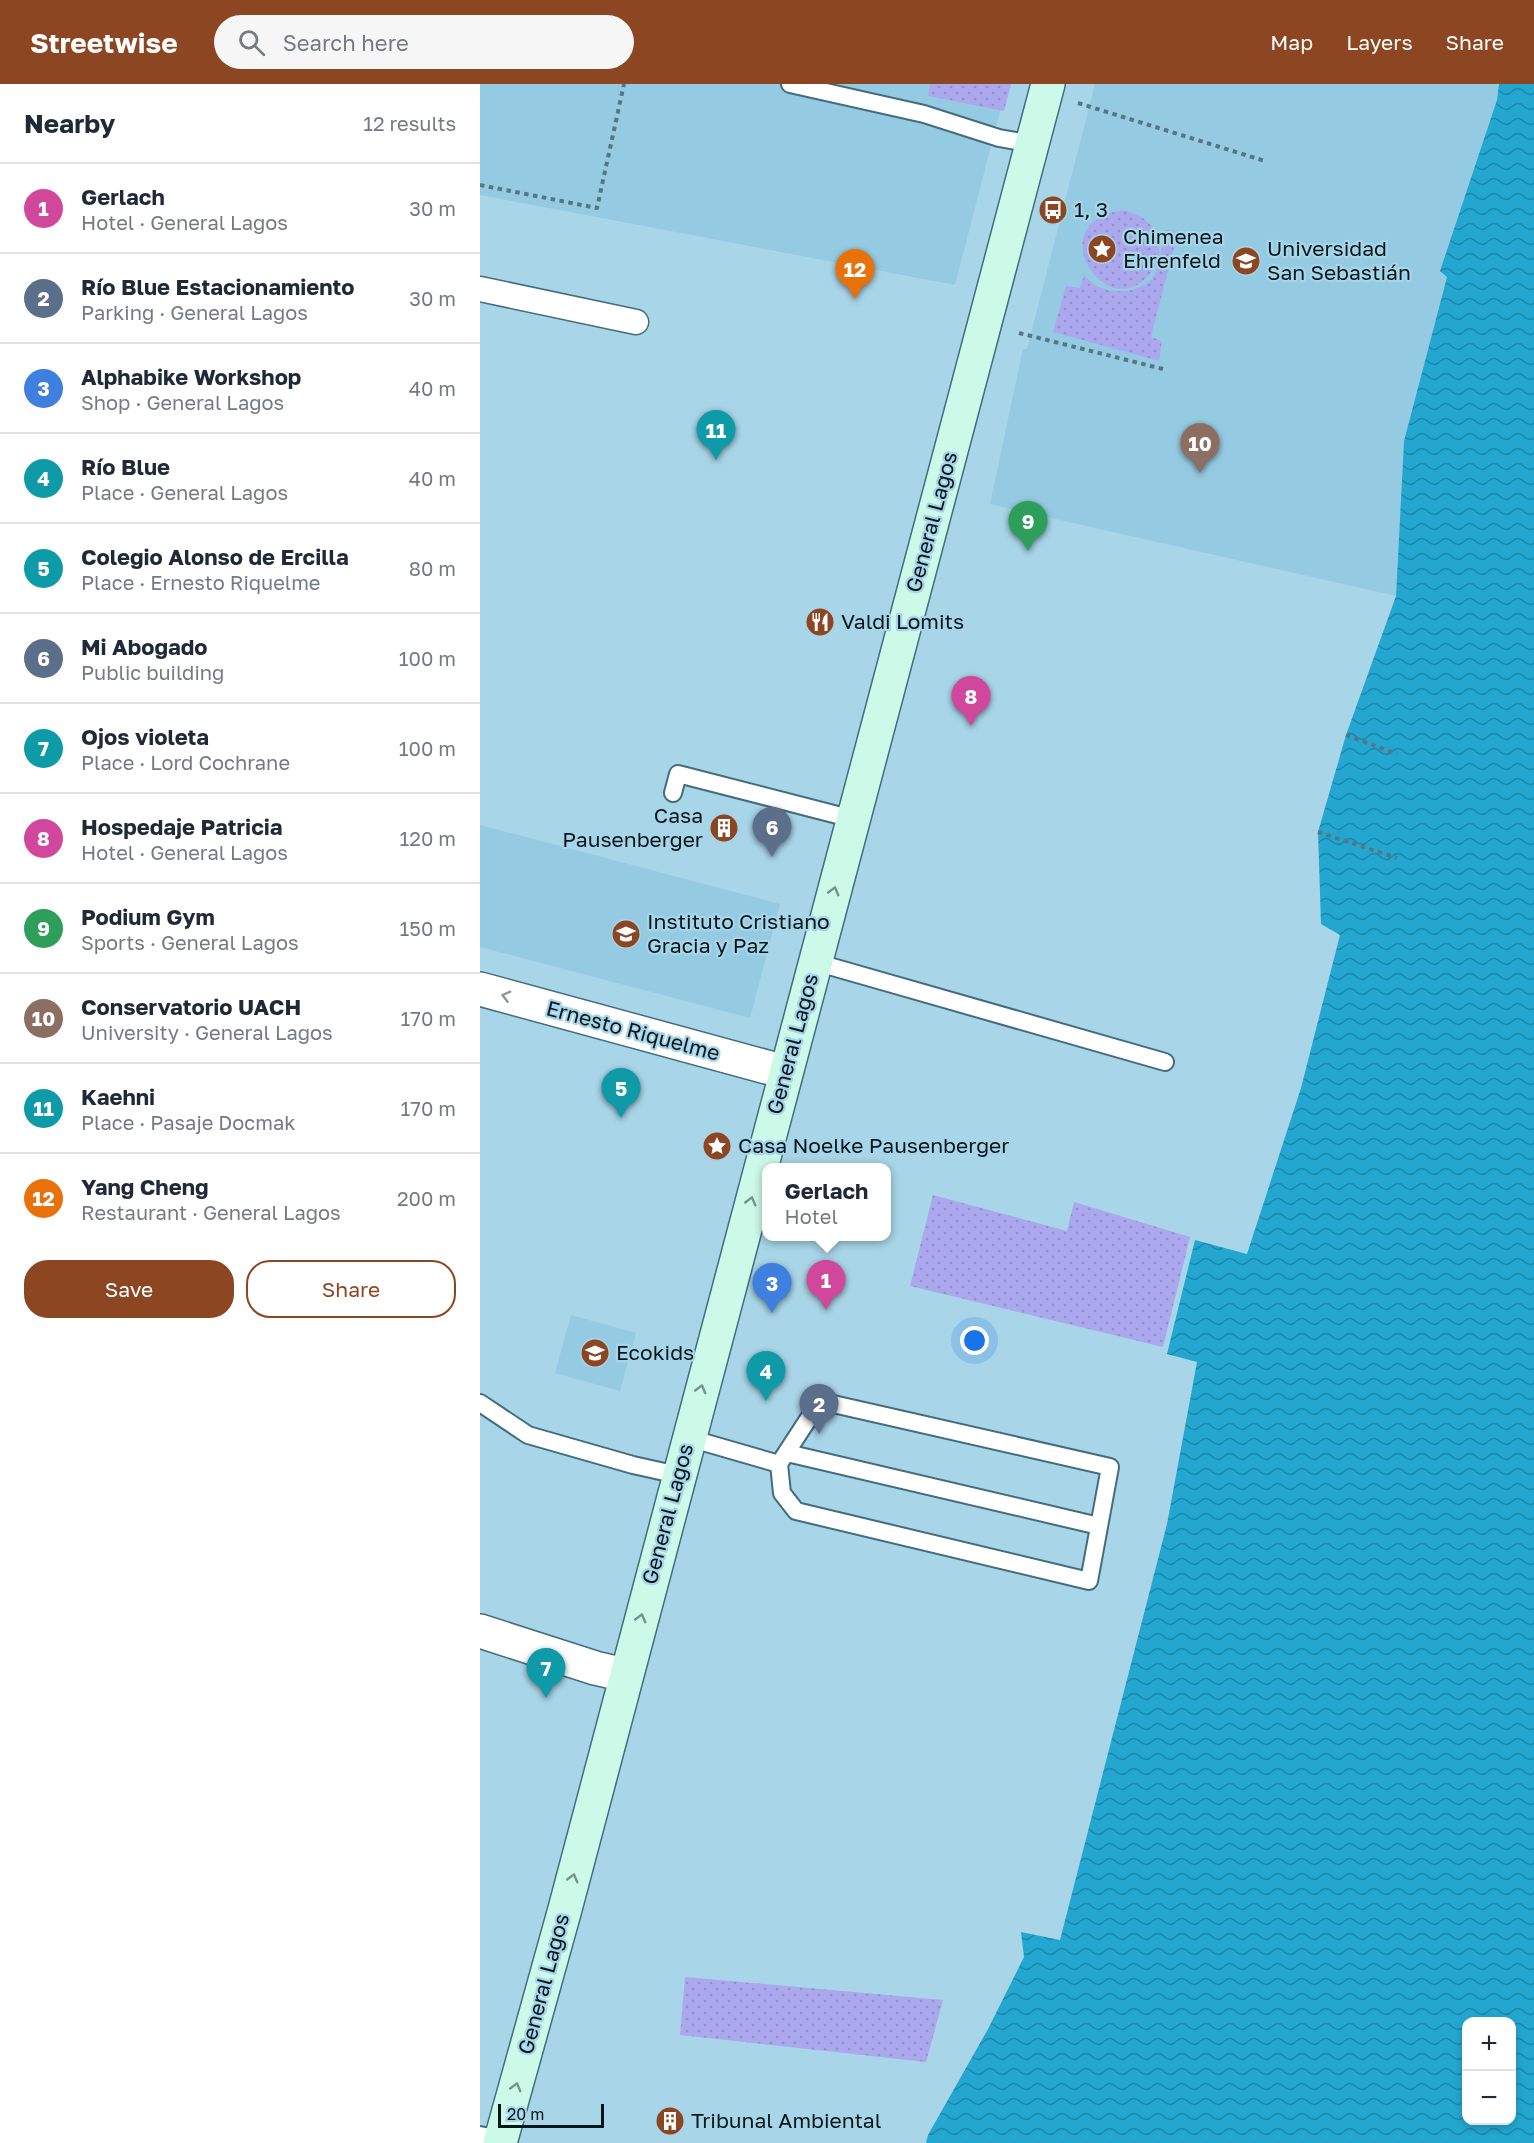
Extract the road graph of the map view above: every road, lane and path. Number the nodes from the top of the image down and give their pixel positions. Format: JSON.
{"nodes":[{"id":1,"x":624,"y":84,"type":"edge"},
{"id":2,"x":790,"y":84,"type":"edge"},
{"id":3,"x":1047,"y":88,"type":"edge"},
{"id":4,"x":1032,"y":144,"type":"junction"},
{"id":5,"x":1265,"y":161,"type":"dead end"},
{"id":6,"x":480,"y":186,"type":"edge"},
{"id":7,"x":480,"y":289,"type":"edge"},
{"id":8,"x":636,"y":322,"type":"dead end"},
{"id":9,"x":1019,"y":334,"type":"dead end"},
{"id":10,"x":1163,"y":369,"type":"dead end"},
{"id":11,"x":1346,"y":735,"type":"dead end"},
{"id":12,"x":1397,"y":754,"type":"dead end"},
{"id":13,"x":673,"y":793,"type":"dead end"},
{"id":14,"x":853,"y":819,"type":"junction"},
{"id":15,"x":1318,"y":832,"type":"dead end"},
{"id":16,"x":1397,"y":858,"type":"dead end"},
{"id":17,"x":815,"y":962,"type":"junction"},
{"id":18,"x":480,"y":989,"type":"edge"},
{"id":19,"x":1165,"y":1062,"type":"dead end"},
{"id":20,"x":785,"y":1072,"type":"junction"},
{"id":21,"x":480,"y":1402,"type":"edge"},
{"id":22,"x":689,"y":1438,"type":"junction"},
{"id":23,"x":783,"y":1458,"type":"junction"},
{"id":24,"x":678,"y":1475,"type":"junction"},
{"id":25,"x":1099,"y":1526,"type":"junction"},
{"id":26,"x":480,"y":1630,"type":"edge"},
{"id":27,"x":625,"y":1675,"type":"junction"},
{"id":28,"x":494,"y":2139,"type":"edge"}],
"edges":[{"from":1,"to":6,"type":"path"},
{"from":2,"to":4,"type":"lane"},
{"from":3,"to":4,"type":"main road","name":"General Lagos"},
{"from":3,"to":5,"type":"path"},
{"from":4,"to":14,"type":"main road","name":"General Lagos"},
{"from":7,"to":8,"type":"street"},
{"from":9,"to":10,"type":"path"},
{"from":11,"to":12,"type":"path"},
{"from":13,"to":14,"type":"lane"},
{"from":17,"to":14,"type":"main road","name":"General Lagos","one_way":true},
{"from":15,"to":16,"type":"path"},
{"from":17,"to":19,"type":"lane"},
{"from":17,"to":20,"type":"main road","name":"General Lagos"},
{"from":20,"to":18,"type":"street","name":"Ernesto Riquelme","one_way":true},
{"from":22,"to":20,"type":"main road","name":"General Lagos","one_way":true},
{"from":21,"to":24,"type":"lane"},
{"from":22,"to":23,"type":"lane"},
{"from":22,"to":24,"type":"main road","name":"General Lagos"},
{"from":23,"to":25,"type":"lane"},
{"from":23,"to":25,"type":"lane"},
{"from":23,"to":25,"type":"lane"},
{"from":27,"to":24,"type":"main road","name":"General Lagos","one_way":true},
{"from":26,"to":27,"type":"street"},
{"from":28,"to":27,"type":"main road","name":"General Lagos","one_way":true}]}
